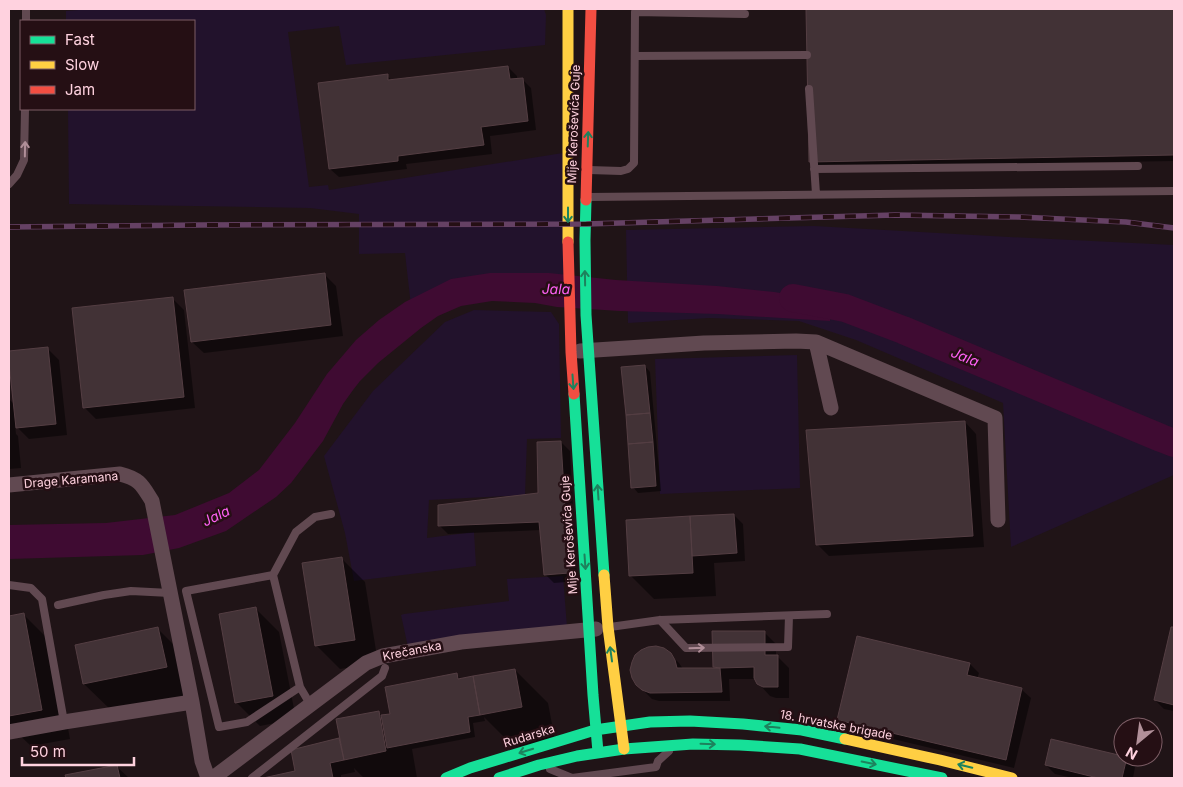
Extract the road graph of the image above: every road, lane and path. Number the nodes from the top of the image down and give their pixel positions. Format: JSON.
{"nodes":[{"id":1,"x":568,"y":9,"type":"edge"},
{"id":2,"x":591,"y":9,"type":"edge"},
{"id":3,"x":745,"y":14,"type":"dead end"},
{"id":4,"x":635,"y":56,"type":"junction"},
{"id":5,"x":806,"y":56,"type":"dead end"},
{"id":6,"x":810,"y":88,"type":"dead end"},
{"id":7,"x":25,"y":110,"type":"edge"},
{"id":8,"x":1138,"y":166,"type":"dead end"},
{"id":9,"x":814,"y":169,"type":"junction"},
{"id":10,"x":587,"y":170,"type":"junction"},
{"id":11,"x":9,"y":184,"type":"edge"},
{"id":12,"x":1174,"y":191,"type":"edge"},
{"id":13,"x":816,"y":194,"type":"junction"},
{"id":14,"x":586,"y":197,"type":"junction"},
{"id":15,"x":816,"y":342,"type":"junction"},
{"id":16,"x":588,"y":350,"type":"junction"},
{"id":17,"x":570,"y":352,"type":"junction"},
{"id":18,"x":831,"y":408,"type":"dead end"},
{"id":19,"x":9,"y":485,"type":"edge"},
{"id":20,"x":331,"y":514,"type":"dead end"},
{"id":21,"x":998,"y":520,"type":"dead end"},
{"id":22,"x":273,"y":575,"type":"junction"},
{"id":23,"x":9,"y":585,"type":"edge"},
{"id":24,"x":170,"y":594,"type":"junction"},
{"id":25,"x":58,"y":605,"type":"dead end"},
{"id":26,"x":827,"y":614,"type":"dead end"},
{"id":27,"x":788,"y":616,"type":"junction"},
{"id":28,"x":660,"y":620,"type":"junction"},
{"id":29,"x":608,"y":627,"type":"junction"},
{"id":30,"x":589,"y":630,"type":"junction"},
{"id":31,"x":386,"y":668,"type":"dead end"},
{"id":32,"x":300,"y":687,"type":"junction"},
{"id":33,"x":192,"y":702,"type":"junction"},
{"id":34,"x":310,"y":704,"type":"junction"},
{"id":35,"x":64,"y":722,"type":"junction"},
{"id":36,"x":621,"y":725,"type":"junction"},
{"id":37,"x":595,"y":730,"type":"junction"},
{"id":38,"x":9,"y":732,"type":"edge"},
{"id":39,"x":678,"y":744,"type":"junction"},
{"id":40,"x":624,"y":749,"type":"junction"},
{"id":41,"x":598,"y":752,"type":"junction"},
{"id":42,"x":539,"y":765,"type":"junction"},
{"id":43,"x":208,"y":778,"type":"edge"},
{"id":44,"x":213,"y":778,"type":"edge"},
{"id":45,"x":252,"y":778,"type":"edge"},
{"id":46,"x":446,"y":778,"type":"edge"},
{"id":47,"x":499,"y":778,"type":"edge"},
{"id":48,"x":572,"y":778,"type":"edge"},
{"id":49,"x":942,"y":778,"type":"edge"},
{"id":50,"x":1012,"y":778,"type":"edge"}],
"edges":[{"from":1,"to":17,"type":"main road","name":"Mije Keroševića Guje","one_way":true},
{"from":10,"to":2,"type":"main road","name":"Mije Keroševića Guje","one_way":true},
{"from":3,"to":4,"type":"lane"},
{"from":4,"to":5,"type":"lane"},
{"from":4,"to":10,"type":"lane"},
{"from":6,"to":9,"type":"lane"},
{"from":11,"to":7,"type":"lane","one_way":true},
{"from":8,"to":9,"type":"lane"},
{"from":9,"to":13,"type":"lane"},
{"from":10,"to":14,"type":"main road","name":"Mije Keroševića Guje"},
{"from":12,"to":13,"type":"lane"},
{"from":13,"to":14,"type":"lane"},
{"from":16,"to":14,"type":"main road","name":"Mije Keroševića Guje","one_way":true},
{"from":15,"to":16,"type":"street"},
{"from":15,"to":18,"type":"street"},
{"from":15,"to":21,"type":"street"},
{"from":16,"to":17,"type":"street"},
{"from":29,"to":16,"type":"main road","one_way":true},
{"from":17,"to":30,"type":"main road","name":"Mije Keroševića Guje","one_way":true},
{"from":19,"to":24,"type":"street","name":"Drage Karamana"},
{"from":20,"to":22,"type":"lane"},
{"from":22,"to":32,"type":"lane"},
{"from":22,"to":32,"type":"lane"},
{"from":23,"to":35,"type":"lane"},
{"from":24,"to":25,"type":"lane"},
{"from":24,"to":33,"type":"street"},
{"from":26,"to":27,"type":"lane"},
{"from":27,"to":28,"type":"lane"},
{"from":28,"to":27,"type":"lane","one_way":true},
{"from":28,"to":29,"type":"lane"},
{"from":29,"to":30,"type":"street","name":"Krečanska"},
{"from":36,"to":29,"type":"main road","one_way":true},
{"from":30,"to":34,"type":"street","name":"Krečanska"},
{"from":30,"to":37,"type":"main road","name":"Mije Keroševića Guje"},
{"from":31,"to":45,"type":"lane"},
{"from":32,"to":34,"type":"lane"},
{"from":33,"to":35,"type":"street"},
{"from":33,"to":43,"type":"street"},
{"from":34,"to":44,"type":"street","name":"Krečanska"},
{"from":35,"to":38,"type":"street"},
{"from":36,"to":37,"type":"main road","name":"Rudarska"},
{"from":36,"to":40,"type":"main road"},
{"from":50,"to":36,"type":"main road","name":"18. hrvatske brigade","one_way":true},
{"from":37,"to":41,"type":"main road","name":"Mije Keroševića Guje"},
{"from":37,"to":46,"type":"main road","name":"Rudarska","one_way":true},
{"from":39,"to":40,"type":"main road"},
{"from":39,"to":48,"type":"lane"},
{"from":39,"to":49,"type":"main road","one_way":true},
{"from":40,"to":41,"type":"main road"},
{"from":41,"to":42,"type":"main road"},
{"from":42,"to":47,"type":"main road"},
{"from":42,"to":48,"type":"lane"}]}
